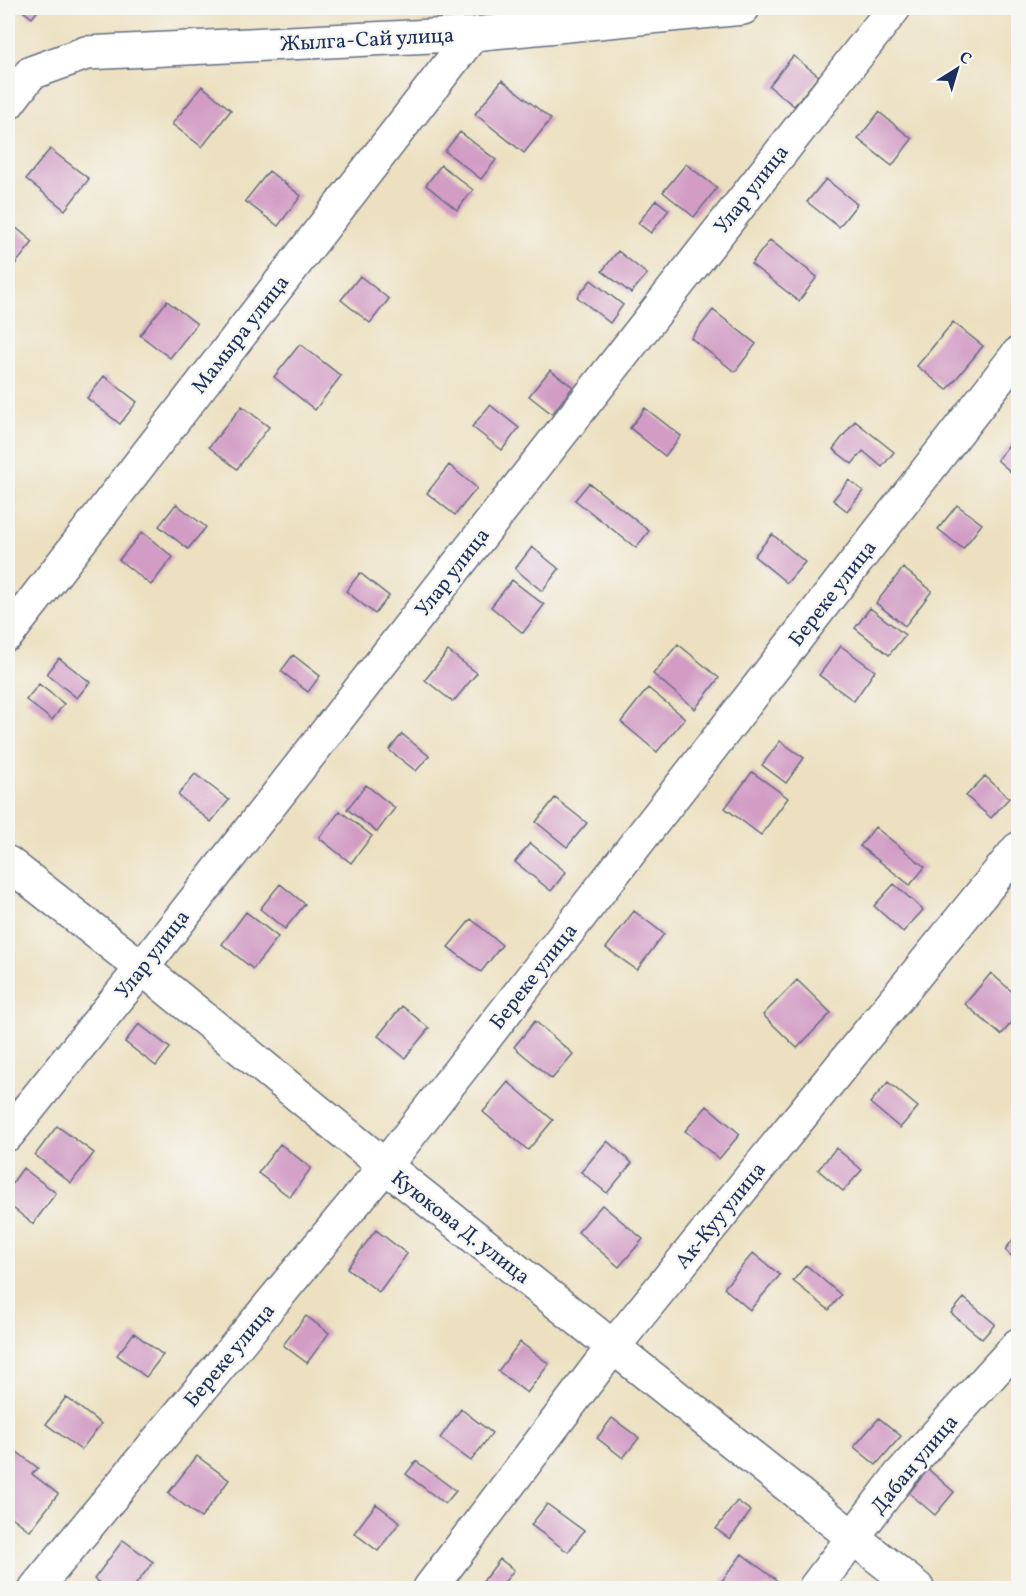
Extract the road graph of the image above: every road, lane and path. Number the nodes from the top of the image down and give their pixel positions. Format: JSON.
{"nodes":[{"id":1,"x":743,"y":8,"type":"edge"},
{"id":2,"x":894,"y":8,"type":"edge"},
{"id":3,"x":473,"y":34,"type":"junction"},
{"id":4,"x":8,"y":103,"type":"edge"},
{"id":5,"x":1018,"y":354,"type":"edge"},
{"id":6,"x":8,"y":634,"type":"edge"},
{"id":7,"x":1018,"y":849,"type":"edge"},
{"id":8,"x":8,"y":863,"type":"edge"},
{"id":9,"x":142,"y":968,"type":"junction"},
{"id":10,"x":8,"y":1134,"type":"edge"},
{"id":11,"x":385,"y":1166,"type":"junction"},
{"id":12,"x":1018,"y":1345,"type":"edge"},
{"id":13,"x":613,"y":1347,"type":"junction"},
{"id":14,"x":854,"y":1538,"type":"junction"},
{"id":15,"x":36,"y":1588,"type":"edge"},
{"id":16,"x":430,"y":1588,"type":"edge"},
{"id":17,"x":815,"y":1588,"type":"edge"},
{"id":18,"x":917,"y":1588,"type":"edge"}],
"edges":[{"from":1,"to":3,"type":"street","name":"Жылга-Сай улица"},
{"from":2,"to":9,"type":"street","name":"Улар улица"},
{"from":3,"to":4,"type":"street","name":"Жылга-Сай улица"},
{"from":3,"to":6,"type":"street","name":"Мамыра улица"},
{"from":5,"to":11,"type":"street","name":"Береке улица"},
{"from":7,"to":13,"type":"street","name":"Ак-Куу улица"},
{"from":8,"to":9,"type":"street","name":"Куюкова Д. улица"},
{"from":9,"to":10,"type":"street","name":"Улар улица"},
{"from":9,"to":11,"type":"street","name":"Куюкова Д. улица"},
{"from":11,"to":13,"type":"street","name":"Куюкова Д. улица"},
{"from":11,"to":15,"type":"street","name":"Береке улица"},
{"from":12,"to":14,"type":"street","name":"Дабан улица"},
{"from":13,"to":14,"type":"street","name":"Куюкова Д. улица"},
{"from":13,"to":16,"type":"street","name":"Ак-Куу улица"},
{"from":14,"to":17,"type":"street","name":"Дабан улица"},
{"from":14,"to":18,"type":"street","name":"Куюкова Д. улица"}]}
